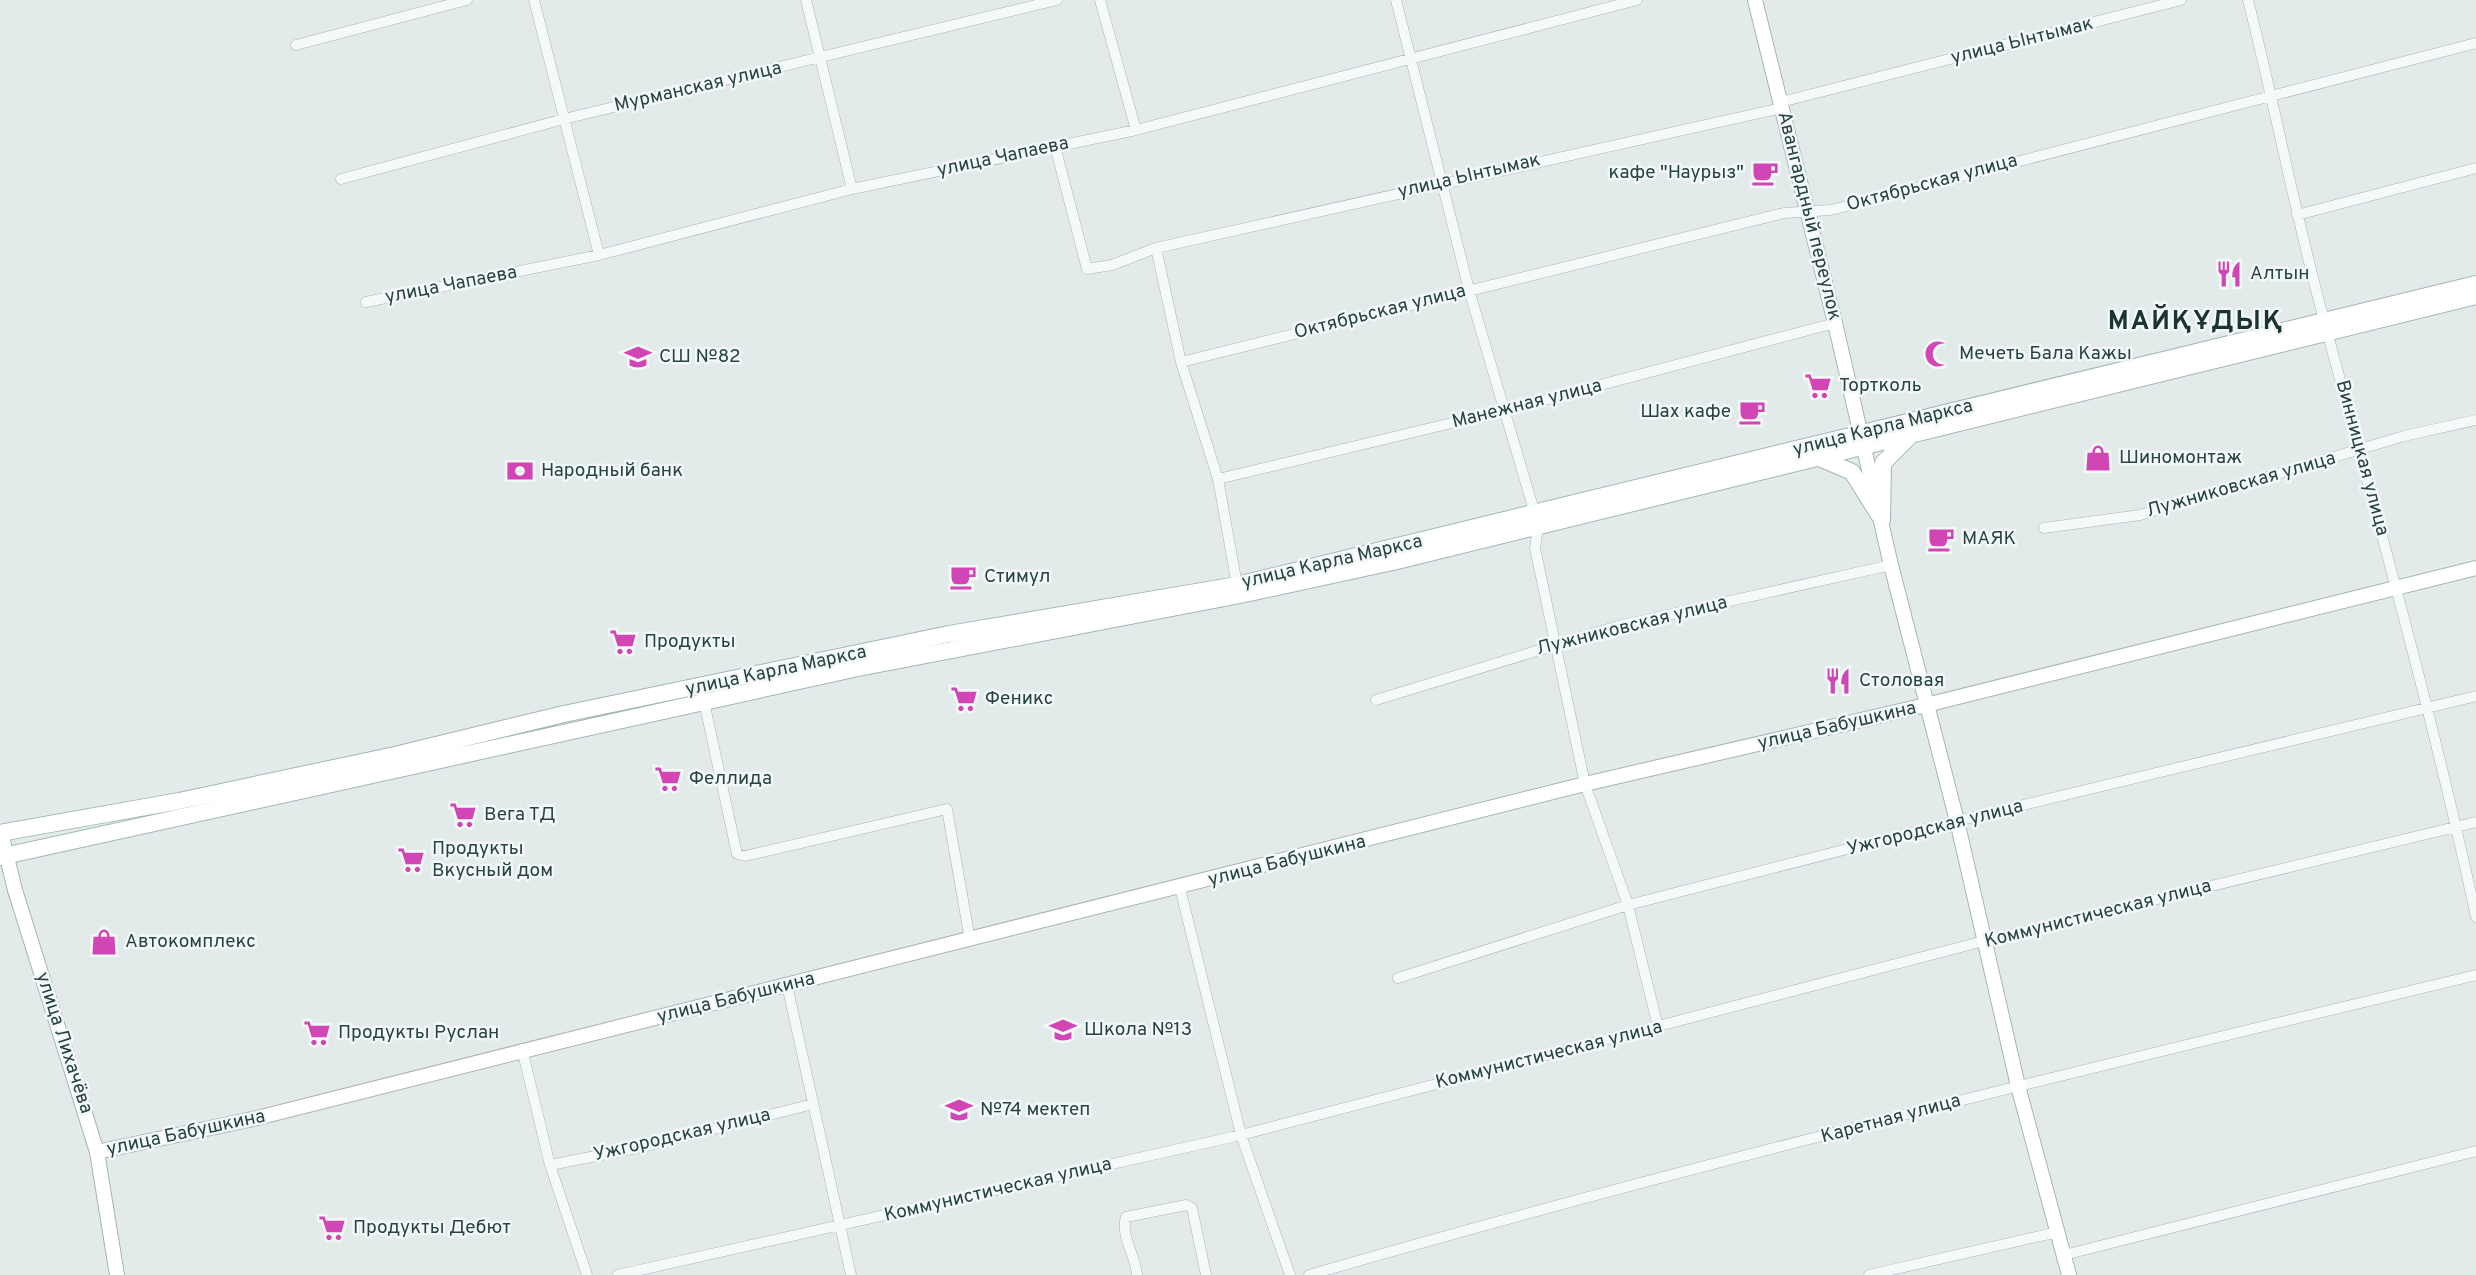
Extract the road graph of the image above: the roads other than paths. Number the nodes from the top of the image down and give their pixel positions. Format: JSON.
{"nodes":[{"id":1,"x":467,"y":0,"type":"edge"},
{"id":2,"x":534,"y":0,"type":"edge"},
{"id":3,"x":806,"y":0,"type":"edge"},
{"id":4,"x":1057,"y":0,"type":"edge"},
{"id":5,"x":1100,"y":0,"type":"edge"},
{"id":6,"x":1396,"y":0,"type":"edge"},
{"id":7,"x":1637,"y":0,"type":"edge"},
{"id":8,"x":1755,"y":0,"type":"edge"},
{"id":9,"x":2181,"y":0,"type":"edge"},
{"id":10,"x":2248,"y":0,"type":"edge"},
{"id":11,"x":2476,"y":43,"type":"edge"},
{"id":12,"x":296,"y":45,"type":"dead end"},
{"id":13,"x":820,"y":58,"type":"junction"},
{"id":14,"x":1412,"y":60,"type":"junction"},
{"id":15,"x":2272,"y":94,"type":"junction"},
{"id":16,"x":1781,"y":105,"type":"junction"},
{"id":17,"x":565,"y":119,"type":"junction"},
{"id":18,"x":1136,"y":130,"type":"junction"},
{"id":19,"x":1055,"y":146,"type":"junction"},
{"id":20,"x":2476,"y":168,"type":"edge"},
{"id":21,"x":341,"y":179,"type":"dead end"},
{"id":22,"x":1443,"y":181,"type":"junction"},
{"id":23,"x":852,"y":189,"type":"junction"},
{"id":24,"x":1806,"y":211,"type":"junction"},
{"id":25,"x":2297,"y":215,"type":"junction"},
{"id":26,"x":1156,"y":248,"type":"junction"},
{"id":27,"x":599,"y":255,"type":"junction"},
{"id":28,"x":2476,"y":284,"type":"edge"},
{"id":29,"x":1469,"y":290,"type":"junction"},
{"id":30,"x":2476,"y":296,"type":"edge"},
{"id":31,"x":366,"y":302,"type":"dead end"},
{"id":32,"x":1835,"y":323,"type":"junction"},
{"id":33,"x":2326,"y":327,"type":"junction"},
{"id":34,"x":1181,"y":362,"type":"junction"},
{"id":35,"x":1506,"y":410,"type":"junction"},
{"id":36,"x":2476,"y":420,"type":"edge"},
{"id":37,"x":1913,"y":433,"type":"junction"},
{"id":38,"x":1860,"y":439,"type":"junction"},
{"id":39,"x":2358,"y":451,"type":"junction"},
{"id":40,"x":1817,"y":457,"type":"junction"},
{"id":41,"x":1218,"y":479,"type":"junction"},
{"id":42,"x":1536,"y":520,"type":"junction"},
{"id":43,"x":1882,"y":520,"type":"junction"},
{"id":44,"x":2045,"y":528,"type":"dead end"},
{"id":45,"x":1891,"y":565,"type":"junction"},
{"id":46,"x":2476,"y":568,"type":"edge"},
{"id":47,"x":1237,"y":585,"type":"junction"},
{"id":48,"x":2397,"y":588,"type":"junction"},
{"id":49,"x":1555,"y":644,"type":"junction"},
{"id":50,"x":701,"y":686,"type":"junction"},
{"id":51,"x":2476,"y":696,"type":"edge"},
{"id":52,"x":1376,"y":700,"type":"dead end"},
{"id":53,"x":704,"y":704,"type":"junction"},
{"id":54,"x":1926,"y":705,"type":"junction"},
{"id":55,"x":2428,"y":709,"type":"junction"},
{"id":56,"x":1584,"y":784,"type":"junction"},
{"id":57,"x":181,"y":808,"type":"junction"},
{"id":58,"x":1957,"y":821,"type":"junction"},
{"id":59,"x":2476,"y":822,"type":"edge"},
{"id":60,"x":2457,"y":827,"type":"junction"},
{"id":61,"x":1,"y":833,"type":"edge"},
{"id":62,"x":3,"y":856,"type":"edge"},
{"id":63,"x":1180,"y":888,"type":"junction"},
{"id":64,"x":1628,"y":905,"type":"junction"},
{"id":65,"x":2476,"y":917,"type":"edge"},
{"id":66,"x":970,"y":940,"type":"junction"},
{"id":67,"x":1984,"y":942,"type":"junction"},
{"id":68,"x":2476,"y":975,"type":"edge"},
{"id":69,"x":1398,"y":978,"type":"dead end"},
{"id":70,"x":787,"y":985,"type":"junction"},
{"id":71,"x":1658,"y":1027,"type":"junction"},
{"id":72,"x":522,"y":1049,"type":"junction"},
{"id":73,"x":2018,"y":1086,"type":"junction"},
{"id":74,"x":813,"y":1104,"type":"junction"},
{"id":75,"x":1241,"y":1135,"type":"junction"},
{"id":76,"x":2476,"y":1151,"type":"edge"},
{"id":77,"x":97,"y":1152,"type":"junction"},
{"id":78,"x":550,"y":1165,"type":"junction"},
{"id":79,"x":839,"y":1226,"type":"junction"},
{"id":80,"x":2058,"y":1232,"type":"junction"},
{"id":81,"x":2064,"y":1255,"type":"junction"},
{"id":82,"x":117,"y":1275,"type":"edge"},
{"id":83,"x":587,"y":1275,"type":"edge"},
{"id":84,"x":618,"y":1275,"type":"edge"},
{"id":85,"x":851,"y":1275,"type":"edge"},
{"id":86,"x":1137,"y":1275,"type":"edge"},
{"id":87,"x":1206,"y":1275,"type":"edge"},
{"id":88,"x":1290,"y":1275,"type":"edge"},
{"id":89,"x":1309,"y":1275,"type":"edge"},
{"id":90,"x":1869,"y":1275,"type":"edge"},
{"id":91,"x":2069,"y":1275,"type":"edge"}],
"edges":[{"from":1,"to":12,"type":"street"},
{"from":2,"to":17,"type":"street"},
{"from":3,"to":13,"type":"street"},
{"from":4,"to":13,"type":"street","name":"Мурманская улица"},
{"from":5,"to":18,"type":"street"},
{"from":6,"to":14,"type":"street"},
{"from":7,"to":14,"type":"street","name":"улица Чапаева"},
{"from":8,"to":16,"type":"street","name":"Авангардный переулок"},
{"from":9,"to":16,"type":"street","name":"улица Ынтымак"},
{"from":10,"to":15,"type":"street","name":"Винницкая улица"},
{"from":11,"to":15,"type":"street","name":"Октябрьская улица"},
{"from":13,"to":17,"type":"street","name":"Мурманская улица"},
{"from":13,"to":23,"type":"street"},
{"from":14,"to":18,"type":"street","name":"улица Чапаева"},
{"from":14,"to":22,"type":"street"},
{"from":15,"to":24,"type":"street","name":"Октябрьская улица"},
{"from":15,"to":25,"type":"street","name":"Винницкая улица"},
{"from":16,"to":22,"type":"street","name":"улица Ынтымак"},
{"from":16,"to":24,"type":"street","name":"Авангардный переулок"},
{"from":17,"to":21,"type":"street","name":"Мурманская улица"},
{"from":17,"to":27,"type":"street"},
{"from":18,"to":19,"type":"street","name":"улица Чапаева"},
{"from":19,"to":23,"type":"street","name":"улица Чапаева"},
{"from":19,"to":26,"type":"street","name":"улица Ынтымак"},
{"from":20,"to":25,"type":"street"},
{"from":22,"to":26,"type":"street","name":"улица Ынтымак"},
{"from":22,"to":29,"type":"street"},
{"from":23,"to":27,"type":"street","name":"улица Чапаева"},
{"from":24,"to":29,"type":"street","name":"Октябрьская улица"},
{"from":24,"to":32,"type":"street","name":"Авангардный переулок"},
{"from":25,"to":33,"type":"street","name":"Винницкая улица"},
{"from":26,"to":34,"type":"street"},
{"from":27,"to":31,"type":"street","name":"улица Чапаева"},
{"from":28,"to":33,"type":"main road","name":"улица Карла Маркса"},
{"from":29,"to":34,"type":"street","name":"Октябрьская улица"},
{"from":29,"to":35,"type":"street"},
{"from":30,"to":33,"type":"main road","name":"улица Карла Маркса"},
{"from":32,"to":35,"type":"street","name":"Манежная улица"},
{"from":32,"to":38,"type":"street","name":"Авангардный переулок"},
{"from":33,"to":37,"type":"main road","name":"улица Карла Маркса"},
{"from":33,"to":38,"type":"main road","name":"улица Карла Маркса"},
{"from":33,"to":39,"type":"street","name":"Винницкая улица"},
{"from":34,"to":41,"type":"street"},
{"from":35,"to":41,"type":"street","name":"Манежная улица"},
{"from":35,"to":42,"type":"street"},
{"from":36,"to":39,"type":"street","name":"Лужниковская улица"},
{"from":37,"to":38,"type":"main road","name":"улица Карла Маркса"},
{"from":37,"to":43,"type":"main road"},
{"from":38,"to":40,"type":"main road","name":"улица Карла Маркса"},
{"from":38,"to":42,"type":"main road","name":"улица Карла Маркса"},
{"from":38,"to":43,"type":"street","name":"Авангардный переулок"},
{"from":39,"to":44,"type":"street","name":"Лужниковская улица"},
{"from":39,"to":48,"type":"street","name":"Винницкая улица"},
{"from":40,"to":42,"type":"main road","name":"улица Карла Маркса"},
{"from":40,"to":43,"type":"main road"},
{"from":41,"to":47,"type":"street"},
{"from":42,"to":47,"type":"main road","name":"улица Карла Маркса"},
{"from":42,"to":49,"type":"street"},
{"from":42,"to":53,"type":"main road","name":"улица Карла Маркса"},
{"from":43,"to":45,"type":"street","name":"Авангардный переулок"},
{"from":45,"to":49,"type":"street","name":"Лужниковская улица"},
{"from":45,"to":54,"type":"street","name":"Авангардный переулок"},
{"from":46,"to":48,"type":"street","name":"улица Бабушкина"},
{"from":47,"to":50,"type":"main road","name":"улица Карла Маркса"},
{"from":48,"to":54,"type":"street","name":"улица Бабушкина"},
{"from":48,"to":55,"type":"street","name":"Винницкая улица"},
{"from":49,"to":52,"type":"street","name":"Лужниковская улица"},
{"from":49,"to":56,"type":"street"},
{"from":50,"to":53,"type":"street"},
{"from":50,"to":57,"type":"main road","name":"улица Карла Маркса"},
{"from":51,"to":55,"type":"street","name":"Ужгородская улица"},
{"from":53,"to":57,"type":"main road","name":"улица Карла Маркса"},
{"from":53,"to":66,"type":"street"},
{"from":54,"to":56,"type":"street","name":"улица Бабушкина"},
{"from":54,"to":58,"type":"street","name":"Авангардный переулок"},
{"from":55,"to":58,"type":"street","name":"Ужгородская улица"},
{"from":55,"to":60,"type":"street","name":"Винницкая улица"},
{"from":56,"to":63,"type":"street","name":"улица Бабушкина"},
{"from":56,"to":64,"type":"street"},
{"from":57,"to":61,"type":"main road"},
{"from":57,"to":62,"type":"main road"},
{"from":58,"to":64,"type":"street","name":"Ужгородская улица"},
{"from":58,"to":67,"type":"street","name":"Авангардный переулок"},
{"from":59,"to":60,"type":"street","name":"Коммунистическая улица"},
{"from":60,"to":65,"type":"street","name":"Винницкая улица"},
{"from":60,"to":67,"type":"street","name":"Коммунистическая улица"},
{"from":61,"to":62,"type":"street","name":"улица Лихачёва"},
{"from":62,"to":77,"type":"street","name":"улица Лихачёва"},
{"from":63,"to":66,"type":"street","name":"улица Бабушкина"},
{"from":63,"to":75,"type":"street"},
{"from":64,"to":69,"type":"street","name":"Ужгородская улица"},
{"from":64,"to":71,"type":"street"},
{"from":66,"to":70,"type":"street","name":"улица Бабушкина"},
{"from":67,"to":71,"type":"street","name":"Коммунистическая улица"},
{"from":67,"to":73,"type":"street","name":"Авангардный переулок"},
{"from":68,"to":73,"type":"street","name":"Каретная улица"},
{"from":70,"to":72,"type":"street","name":"улица Бабушкина"},
{"from":70,"to":74,"type":"street"},
{"from":71,"to":75,"type":"street","name":"Коммунистическая улица"},
{"from":72,"to":77,"type":"street","name":"улица Бабушкина"},
{"from":72,"to":78,"type":"street"},
{"from":73,"to":80,"type":"street","name":"Авангардный переулок"},
{"from":73,"to":89,"type":"street","name":"Каретная улица"},
{"from":74,"to":78,"type":"street","name":"Ужгородская улица"},
{"from":74,"to":79,"type":"street"},
{"from":75,"to":79,"type":"street","name":"Коммунистическая улица"},
{"from":75,"to":88,"type":"street"},
{"from":76,"to":81,"type":"street"},
{"from":77,"to":82,"type":"street","name":"улица Лихачёва"},
{"from":78,"to":83,"type":"street"},
{"from":79,"to":84,"type":"street","name":"Коммунистическая улица"},
{"from":79,"to":85,"type":"street"},
{"from":80,"to":81,"type":"street","name":"Авангардный переулок"},
{"from":80,"to":90,"type":"street"},
{"from":81,"to":91,"type":"street","name":"Авангардный переулок"},
{"from":86,"to":87,"type":"street"}]}
